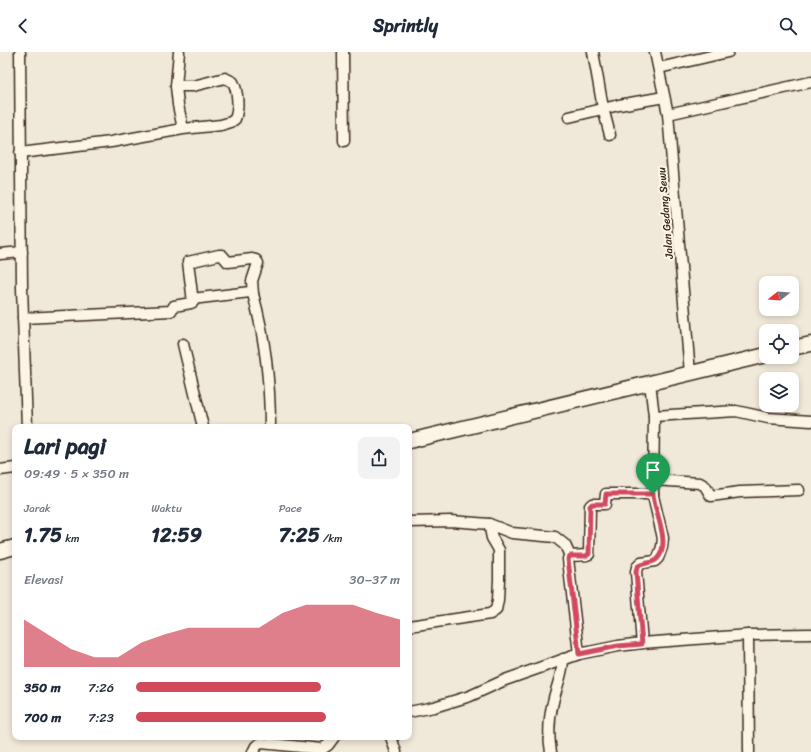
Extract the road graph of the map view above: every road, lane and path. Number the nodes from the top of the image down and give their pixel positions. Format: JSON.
{"nodes":[{"id":1,"x":20,"y":52,"type":"edge"},
{"id":2,"x":179,"y":52,"type":"edge"},
{"id":3,"x":343,"y":52,"type":"edge"},
{"id":4,"x":593,"y":52,"type":"edge"},
{"id":5,"x":655,"y":52,"type":"edge"},
{"id":6,"x":728,"y":52,"type":"edge"},
{"id":7,"x":659,"y":68,"type":"junction"},
{"id":8,"x":811,"y":82,"type":"edge"},
{"id":9,"x":176,"y":86,"type":"junction"},
{"id":10,"x":664,"y":97,"type":"junction"},
{"id":11,"x":603,"y":108,"type":"junction"},
{"id":12,"x":668,"y":114,"type":"junction"},
{"id":13,"x":569,"y":117,"type":"dead end"},
{"id":14,"x":183,"y":129,"type":"junction"},
{"id":15,"x":610,"y":135,"type":"dead end"},
{"id":16,"x":344,"y":142,"type":"dead end"},
{"id":17,"x":20,"y":154,"type":"junction"},
{"id":18,"x":22,"y":252,"type":"junction"},
{"id":19,"x":0,"y":254,"type":"edge"},
{"id":20,"x":253,"y":294,"type":"junction"},
{"id":21,"x":192,"y":299,"type":"junction"},
{"id":22,"x":23,"y":318,"type":"junction"},
{"id":23,"x":184,"y":344,"type":"dead end"},
{"id":24,"x":811,"y":344,"type":"edge"},
{"id":25,"x":799,"y":347,"type":"edge"},
{"id":26,"x":759,"y":357,"type":"edge"},
{"id":27,"x":690,"y":374,"type":"junction"},
{"id":28,"x":650,"y":383,"type":"junction"},
{"id":29,"x":654,"y":416,"type":"junction"},
{"id":30,"x":811,"y":421,"type":"edge"},
{"id":31,"x":27,"y":424,"type":"edge"},
{"id":32,"x":203,"y":424,"type":"edge"},
{"id":33,"x":270,"y":424,"type":"edge"},
{"id":34,"x":412,"y":440,"type":"edge"},
{"id":35,"x":12,"y":468,"type":"edge"},
{"id":36,"x":0,"y":470,"type":"edge"},
{"id":37,"x":654,"y":480,"type":"junction"},
{"id":38,"x":799,"y":490,"type":"dead end"},
{"id":39,"x":653,"y":494,"type":"junction"},
{"id":40,"x":412,"y":522,"type":"edge"},
{"id":41,"x":489,"y":524,"type":"junction"},
{"id":42,"x":12,"y":548,"type":"edge"},
{"id":43,"x":0,"y":551,"type":"edge"},
{"id":44,"x":570,"y":556,"type":"junction"},
{"id":45,"x":412,"y":626,"type":"edge"},
{"id":46,"x":811,"y":634,"type":"edge"},
{"id":47,"x":748,"y":635,"type":"junction"},
{"id":48,"x":642,"y":644,"type":"junction"},
{"id":49,"x":579,"y":654,"type":"junction"},
{"id":50,"x":563,"y":659,"type":"junction"},
{"id":51,"x":412,"y":711,"type":"edge"},
{"id":52,"x":332,"y":740,"type":"edge"},
{"id":53,"x":392,"y":740,"type":"edge"},
{"id":54,"x":254,"y":752,"type":"edge"},
{"id":55,"x":396,"y":752,"type":"edge"},
{"id":56,"x":550,"y":752,"type":"edge"},
{"id":57,"x":748,"y":752,"type":"edge"}],
"edges":[{"from":1,"to":17,"type":"street"},
{"from":2,"to":9,"type":"street"},
{"from":3,"to":16,"type":"street"},
{"from":4,"to":11,"type":"street"},
{"from":5,"to":7,"type":"street","name":"Jalan Gedang Sewu"},
{"from":6,"to":7,"type":"street"},
{"from":7,"to":10,"type":"street","name":"Jalan Gedang Sewu"},
{"from":8,"to":12,"type":"street"},
{"from":9,"to":14,"type":"street"},
{"from":9,"to":14,"type":"street"},
{"from":10,"to":11,"type":"street"},
{"from":10,"to":12,"type":"street","name":"Jalan Gedang Sewu"},
{"from":11,"to":13,"type":"street"},
{"from":11,"to":15,"type":"street"},
{"from":12,"to":27,"type":"street","name":"Jalan Gedang Sewu"},
{"from":14,"to":17,"type":"street"},
{"from":17,"to":18,"type":"street"},
{"from":18,"to":19,"type":"street"},
{"from":18,"to":22,"type":"street"},
{"from":20,"to":21,"type":"street"},
{"from":20,"to":21,"type":"street"},
{"from":20,"to":33,"type":"street"},
{"from":21,"to":22,"type":"street"},
{"from":22,"to":31,"type":"street"},
{"from":23,"to":32,"type":"street"},
{"from":24,"to":25,"type":"main road"},
{"from":26,"to":27,"type":"main road"},
{"from":27,"to":28,"type":"main road"},
{"from":28,"to":29,"type":"street"},
{"from":28,"to":34,"type":"main road"},
{"from":29,"to":30,"type":"street"},
{"from":29,"to":37,"type":"street"},
{"from":35,"to":36,"type":"street"},
{"from":37,"to":38,"type":"street"},
{"from":37,"to":39,"type":"street"},
{"from":39,"to":44,"type":"street"},
{"from":39,"to":48,"type":"street"},
{"from":40,"to":41,"type":"street"},
{"from":41,"to":44,"type":"street"},
{"from":41,"to":45,"type":"street"},
{"from":42,"to":43,"type":"main road"},
{"from":44,"to":49,"type":"street"},
{"from":46,"to":47,"type":"street"},
{"from":47,"to":48,"type":"street"},
{"from":47,"to":57,"type":"street"},
{"from":48,"to":49,"type":"street"},
{"from":49,"to":50,"type":"street"},
{"from":50,"to":51,"type":"street"},
{"from":50,"to":56,"type":"street"},
{"from":52,"to":54,"type":"street"},
{"from":53,"to":55,"type":"street"}]}
